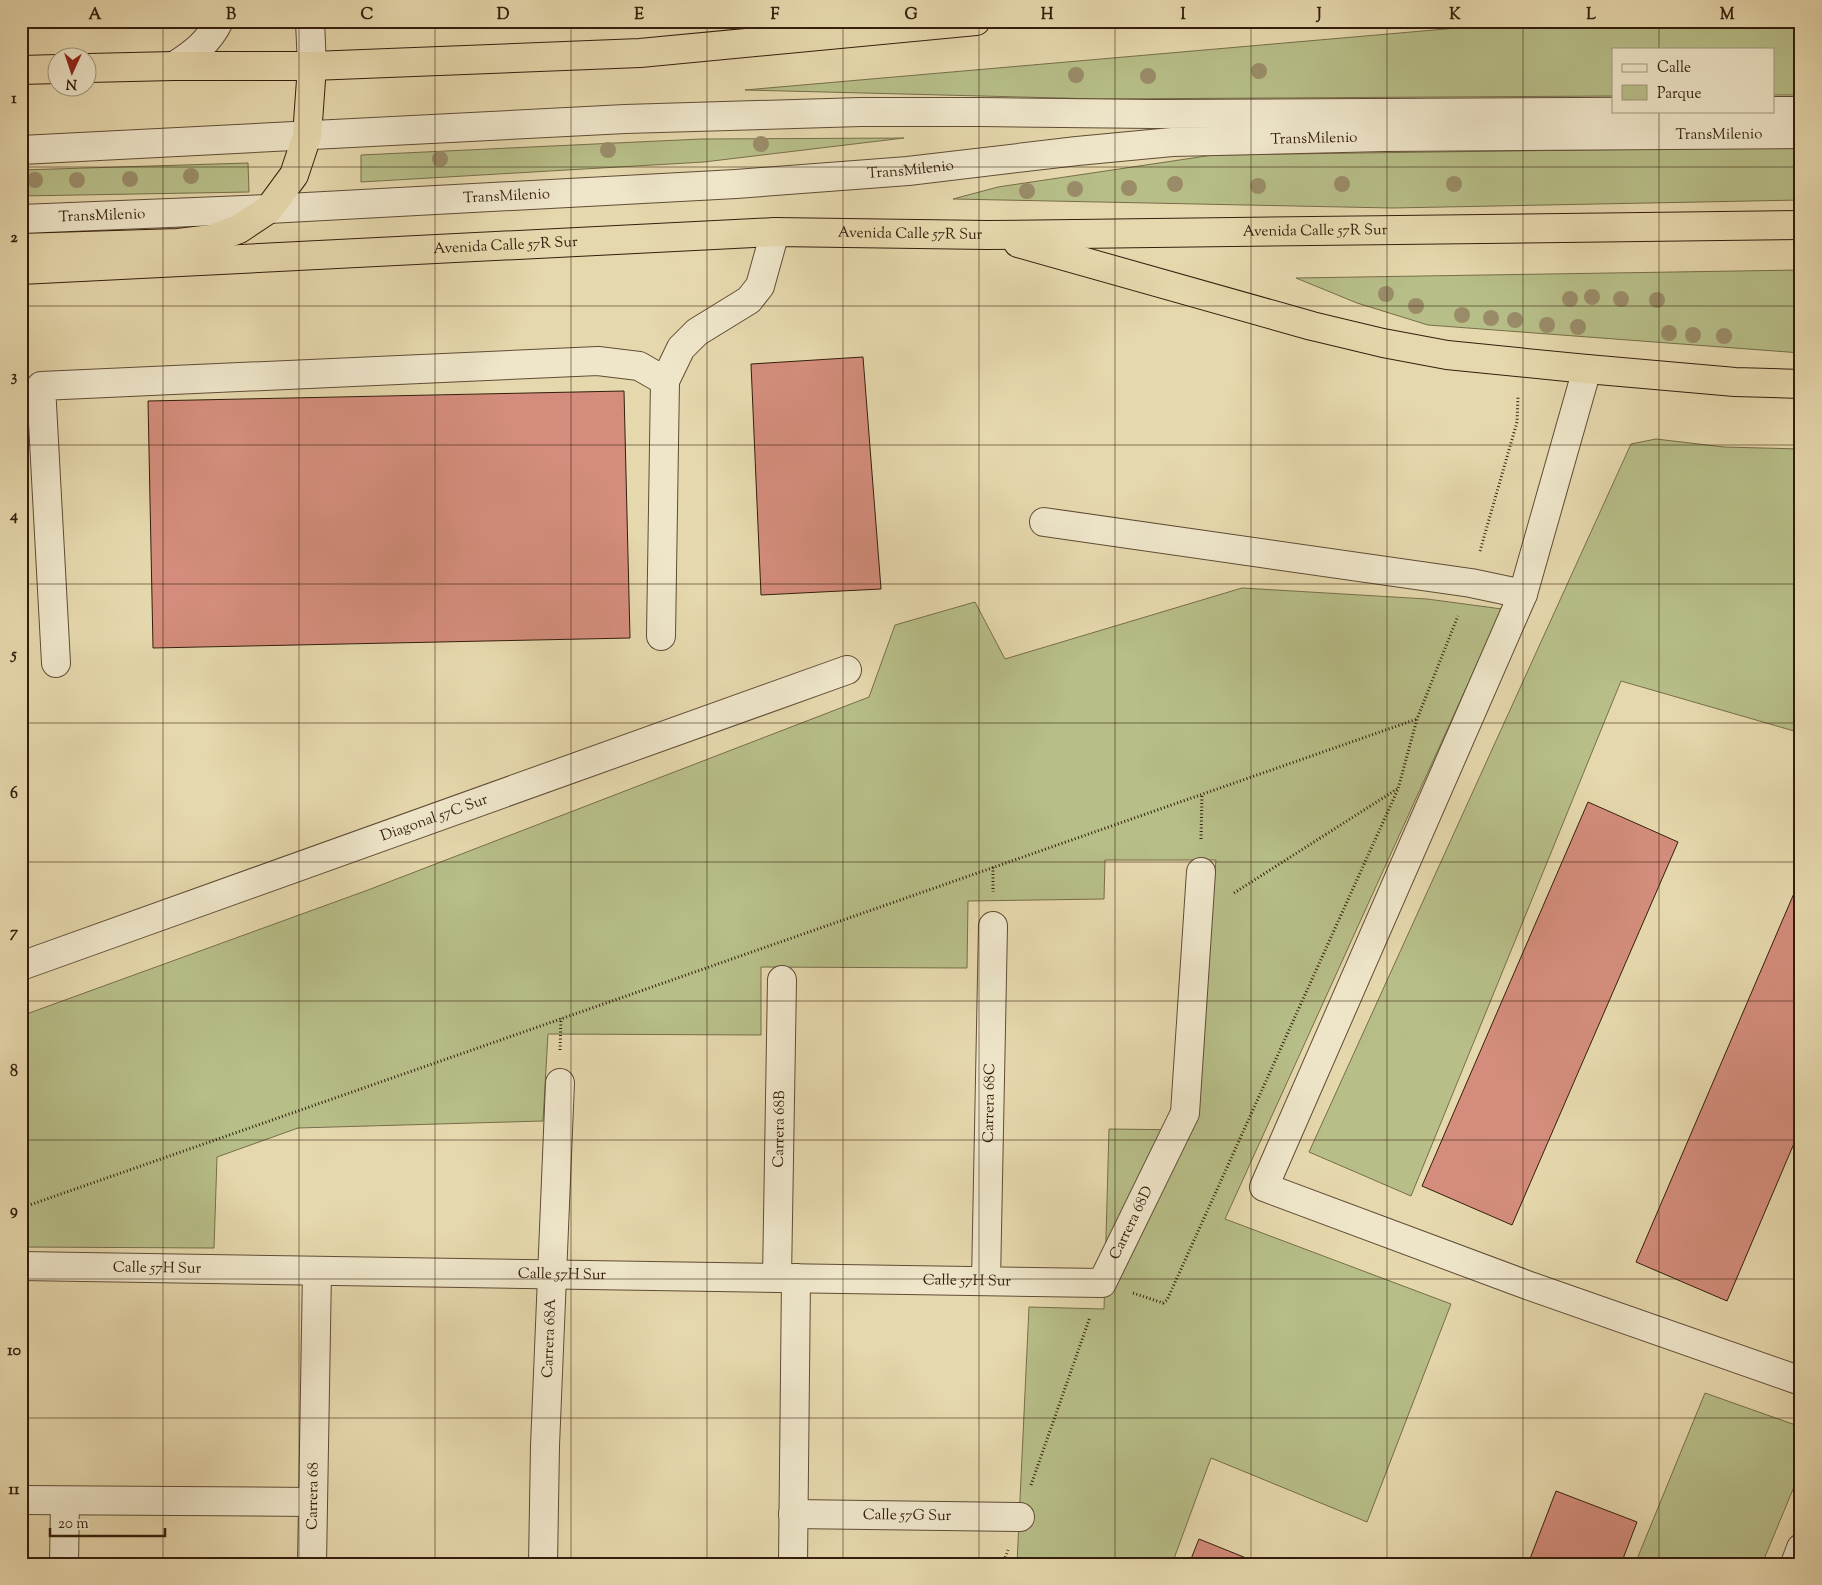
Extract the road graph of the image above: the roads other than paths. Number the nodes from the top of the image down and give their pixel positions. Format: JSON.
{"nodes":[{"id":1,"x":219,"y":21,"type":"edge"},
{"id":2,"x":310,"y":21,"type":"edge"},
{"id":3,"x":786,"y":21,"type":"edge"},
{"id":4,"x":976,"y":21,"type":"edge"},
{"id":5,"x":640,"y":53,"type":"junction"},
{"id":6,"x":174,"y":66,"type":"junction"},
{"id":7,"x":312,"y":66,"type":"junction"},
{"id":8,"x":98,"y":68,"type":"edge"},
{"id":9,"x":48,"y":69,"type":"edge"},
{"id":10,"x":21,"y":70,"type":"edge"},
{"id":11,"x":1801,"y":112,"type":"edge"},
{"id":12,"x":1801,"y":134,"type":"edge"},
{"id":13,"x":307,"y":136,"type":"junction"},
{"id":14,"x":21,"y":150,"type":"edge"},
{"id":15,"x":269,"y":209,"type":"junction"},
{"id":16,"x":21,"y":218,"type":"edge"},
{"id":17,"x":1801,"y":225,"type":"edge"},
{"id":18,"x":775,"y":232,"type":"junction"},
{"id":19,"x":988,"y":234,"type":"junction"},
{"id":20,"x":21,"y":248,"type":"edge"},
{"id":21,"x":21,"y":270,"type":"edge"},
{"id":22,"x":1587,"y":369,"type":"junction"},
{"id":23,"x":665,"y":381,"type":"junction"},
{"id":24,"x":1801,"y":384,"type":"edge"},
{"id":25,"x":1044,"y":522,"type":"dead end"},
{"id":26,"x":1523,"y":594,"type":"junction"},
{"id":27,"x":661,"y":636,"type":"dead end"},
{"id":28,"x":56,"y":664,"type":"dead end"},
{"id":29,"x":847,"y":670,"type":"dead end"},
{"id":30,"x":1201,"y":872,"type":"road end"},
{"id":31,"x":993,"y":926,"type":"dead end"},
{"id":32,"x":21,"y":966,"type":"edge"},
{"id":33,"x":782,"y":980,"type":"dead end"},
{"id":34,"x":560,"y":1083,"type":"dead end"},
{"id":35,"x":21,"y":1266,"type":"edge"},
{"id":36,"x":317,"y":1271,"type":"junction"},
{"id":37,"x":552,"y":1274,"type":"junction"},
{"id":38,"x":786,"y":1278,"type":"junction"},
{"id":39,"x":986,"y":1281,"type":"junction"},
{"id":40,"x":1102,"y":1283,"type":"joint"},
{"id":41,"x":1801,"y":1381,"type":"edge"},
{"id":42,"x":21,"y":1500,"type":"edge"},
{"id":43,"x":65,"y":1501,"type":"junction"},
{"id":44,"x":313,"y":1502,"type":"junction"},
{"id":45,"x":793,"y":1514,"type":"junction"},
{"id":46,"x":1020,"y":1517,"type":"road end"},
{"id":47,"x":1801,"y":1548,"type":"edge"},
{"id":48,"x":64,"y":1564,"type":"edge"},
{"id":49,"x":312,"y":1564,"type":"edge"},
{"id":50,"x":543,"y":1564,"type":"edge"},
{"id":51,"x":793,"y":1564,"type":"edge"},
{"id":52,"x":1795,"y":1564,"type":"edge"}],
"edges":[{"from":1,"to":6,"type":"street"},
{"from":2,"to":7,"type":"street"},
{"from":3,"to":5,"type":"highway"},
{"from":4,"to":5,"type":"highway"},
{"from":5,"to":7,"type":"highway"},
{"from":6,"to":7,"type":"highway"},
{"from":6,"to":8,"type":"highway"},
{"from":7,"to":13,"type":"highway"},
{"from":9,"to":10,"type":"highway"},
{"from":11,"to":13,"type":"street","name":"TransMilenio"},
{"from":12,"to":15,"type":"street","name":"TransMilenio"},
{"from":13,"to":14,"type":"street","name":"TransMilenio"},
{"from":13,"to":15,"type":"highway"},
{"from":15,"to":16,"type":"street","name":"TransMilenio"},
{"from":15,"to":20,"type":"highway"},
{"from":17,"to":19,"type":"highway","name":"Avenida Calle 57R Sur"},
{"from":18,"to":19,"type":"highway","name":"Avenida Calle 57R Sur"},
{"from":18,"to":21,"type":"highway","name":"Avenida Calle 57R Sur"},
{"from":18,"to":23,"type":"street"},
{"from":19,"to":22,"type":"highway"},
{"from":22,"to":24,"type":"highway"},
{"from":22,"to":26,"type":"street"},
{"from":23,"to":27,"type":"street"},
{"from":23,"to":28,"type":"street"},
{"from":25,"to":26,"type":"street"},
{"from":26,"to":41,"type":"street"},
{"from":29,"to":32,"type":"street","name":"Diagonal 57C Sur"},
{"from":30,"to":40,"type":"street","name":"Carrera 68D"},
{"from":31,"to":39,"type":"street","name":"Carrera 68C"},
{"from":33,"to":38,"type":"street","name":"Carrera 68B"},
{"from":34,"to":37,"type":"street","name":"Carrera 68A"},
{"from":35,"to":36,"type":"street","name":"Calle 57H Sur"},
{"from":36,"to":37,"type":"street","name":"Calle 57H Sur"},
{"from":36,"to":44,"type":"street","name":"Carrera 68"},
{"from":37,"to":38,"type":"street","name":"Calle 57H Sur"},
{"from":37,"to":50,"type":"street","name":"Carrera 68A"},
{"from":38,"to":39,"type":"street","name":"Calle 57H Sur"},
{"from":38,"to":45,"type":"street","name":"Carrera 68B"},
{"from":39,"to":40,"type":"street","name":"Calle 57H Sur"},
{"from":42,"to":43,"type":"street"},
{"from":43,"to":44,"type":"street"},
{"from":43,"to":48,"type":"street"},
{"from":44,"to":49,"type":"street","name":"Carrera 68"},
{"from":45,"to":46,"type":"street","name":"Calle 57G Sur"},
{"from":45,"to":51,"type":"street"},
{"from":47,"to":52,"type":"street"}]}
